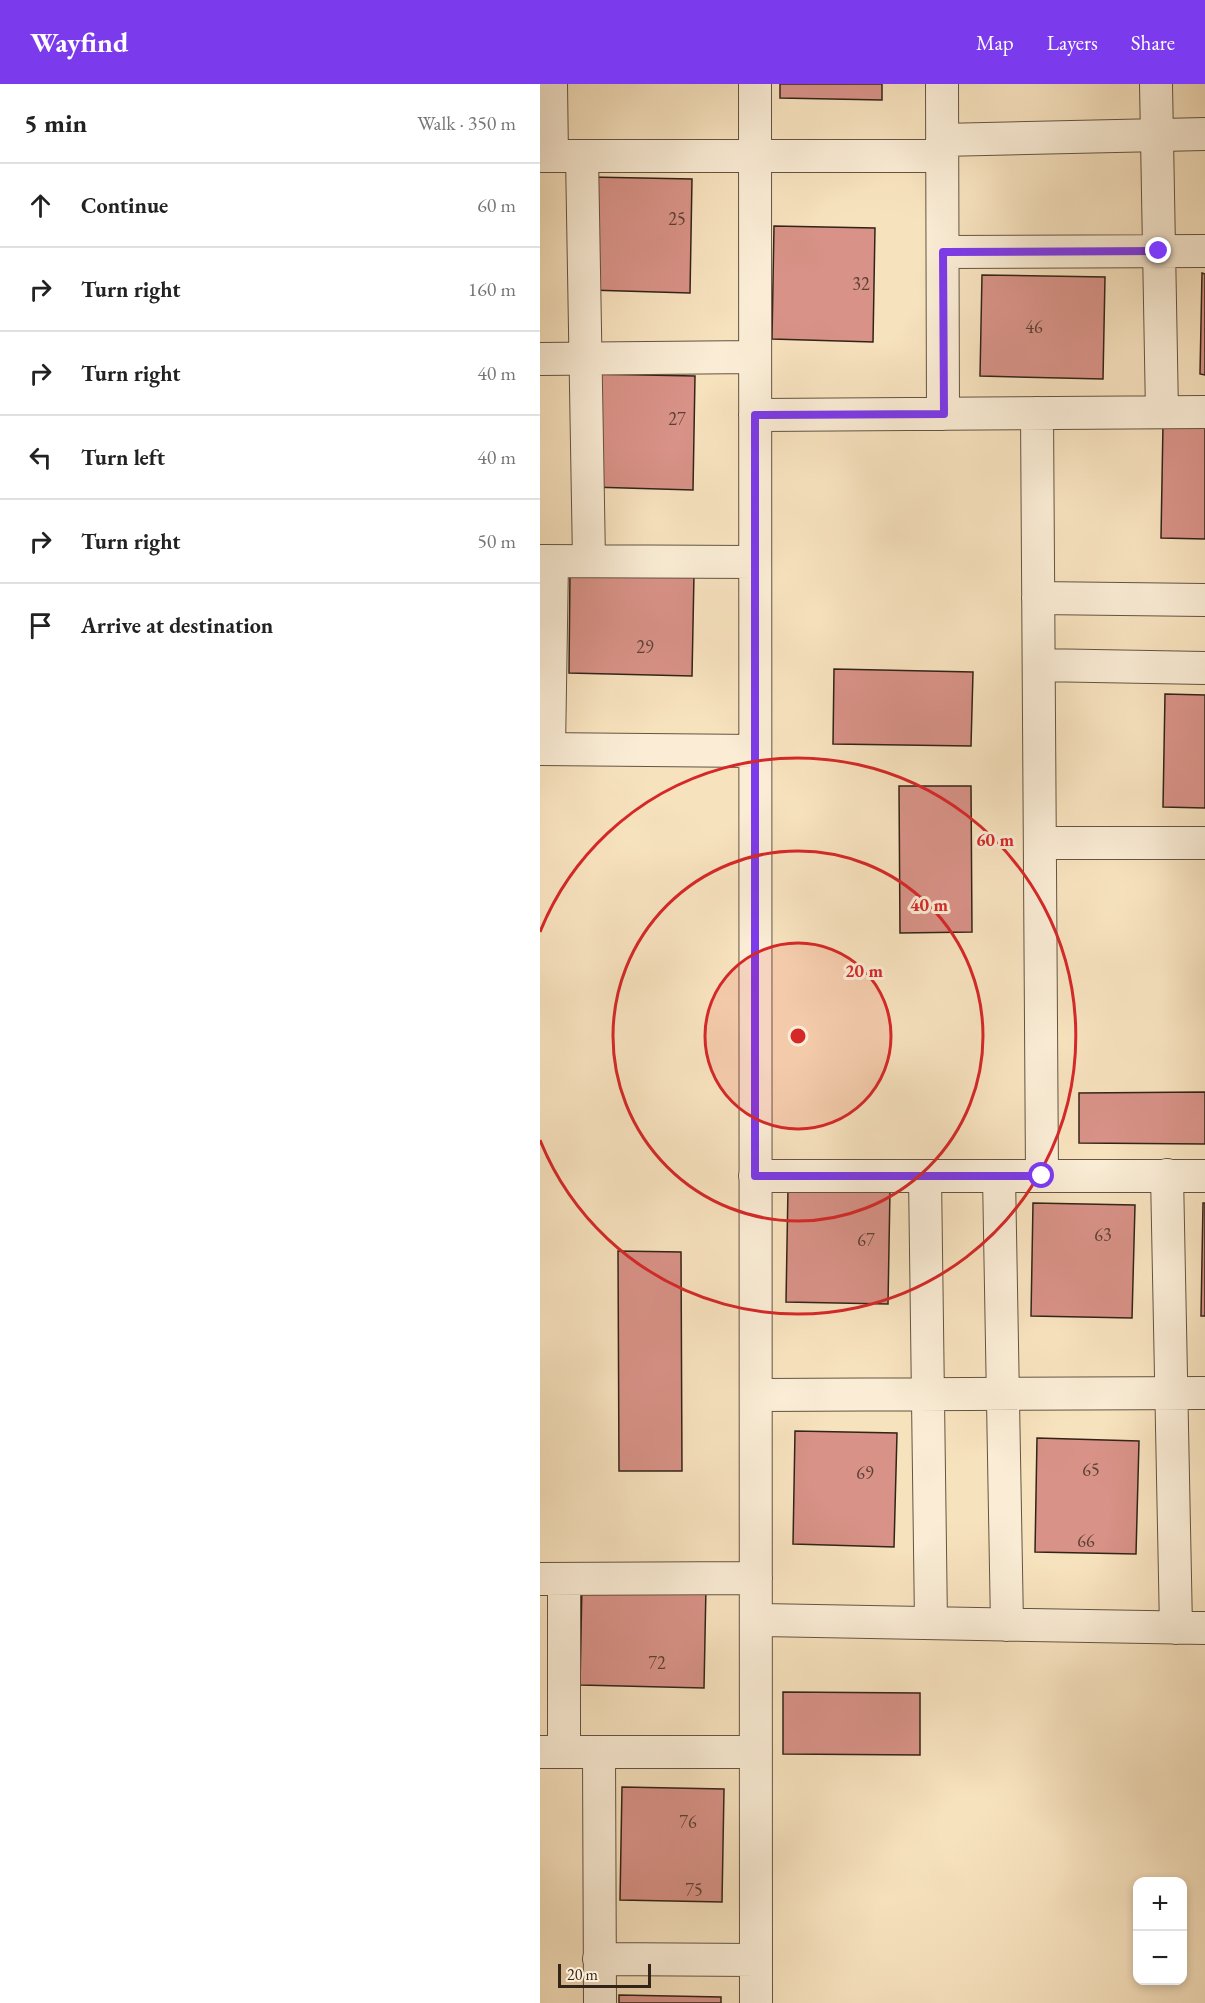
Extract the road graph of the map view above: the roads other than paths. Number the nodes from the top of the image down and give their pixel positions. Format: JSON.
{"nodes":[{"id":1,"x":551,"y":84,"type":"edge"},
{"id":2,"x":755,"y":84,"type":"edge"},
{"id":3,"x":942,"y":84,"type":"edge"},
{"id":4,"x":1156,"y":84,"type":"edge"},
{"id":5,"x":1205,"y":134,"type":"edge"},
{"id":6,"x":1157,"y":135,"type":"junction"},
{"id":7,"x":942,"y":148,"type":"junction"},
{"id":8,"x":558,"y":156,"type":"edge"},
{"id":9,"x":755,"y":156,"type":"junction"},
{"id":10,"x":1159,"y":251,"type":"junction"},
{"id":11,"x":1205,"y":251,"type":"edge"},
{"id":12,"x":943,"y":252,"type":"junction"},
{"id":13,"x":755,"y":357,"type":"junction"},
{"id":14,"x":586,"y":358,"type":"junction"},
{"id":15,"x":540,"y":359,"type":"edge"},
{"id":16,"x":1162,"y":412,"type":"junction"},
{"id":17,"x":1205,"y":412,"type":"edge"},
{"id":18,"x":1037,"y":413,"type":"junction"},
{"id":19,"x":944,"y":414,"type":"junction"},
{"id":20,"x":755,"y":415,"type":"junction"},
{"id":21,"x":546,"y":561,"type":"edge"},
{"id":22,"x":589,"y":561,"type":"junction"},
{"id":23,"x":755,"y":562,"type":"junction"},
{"id":24,"x":1038,"y":598,"type":"junction"},
{"id":25,"x":1205,"y":600,"type":"edge"},
{"id":26,"x":1039,"y":665,"type":"junction"},
{"id":27,"x":1205,"y":668,"type":"edge"},
{"id":28,"x":545,"y":749,"type":"edge"},
{"id":29,"x":755,"y":751,"type":"junction"},
{"id":30,"x":1040,"y":843,"type":"junction"},
{"id":31,"x":1205,"y":843,"type":"edge"},
{"id":32,"x":755,"y":1176,"type":"junction"},
{"id":33,"x":925,"y":1176,"type":"junction"},
{"id":34,"x":999,"y":1176,"type":"junction"},
{"id":35,"x":1042,"y":1176,"type":"junction"},
{"id":36,"x":1167,"y":1176,"type":"junction"},
{"id":37,"x":1205,"y":1176,"type":"edge"},
{"id":38,"x":1171,"y":1393,"type":"junction"},
{"id":39,"x":1205,"y":1393,"type":"edge"},
{"id":40,"x":928,"y":1394,"type":"junction"},
{"id":41,"x":1003,"y":1394,"type":"junction"},
{"id":42,"x":756,"y":1395,"type":"junction"},
{"id":43,"x":756,"y":1578,"type":"junction"},
{"id":44,"x":552,"y":1579,"type":"edge"},
{"id":45,"x":756,"y":1620,"type":"junction"},
{"id":46,"x":931,"y":1623,"type":"junction"},
{"id":47,"x":1007,"y":1624,"type":"junction"},
{"id":48,"x":1190,"y":1628,"type":"edge"},
{"id":49,"x":552,"y":1752,"type":"edge"},
{"id":50,"x":599,"y":1752,"type":"junction"},
{"id":51,"x":756,"y":1752,"type":"junction"},
{"id":52,"x":600,"y":1959,"type":"junction"},
{"id":53,"x":756,"y":1960,"type":"junction"},
{"id":54,"x":600,"y":2003,"type":"edge"},
{"id":55,"x":756,"y":2003,"type":"edge"}],
"edges":[{"from":1,"to":8,"type":"street"},
{"from":2,"to":9,"type":"street"},
{"from":3,"to":7,"type":"street"},
{"from":4,"to":6,"type":"street"},
{"from":5,"to":6,"type":"street"},
{"from":6,"to":7,"type":"street"},
{"from":6,"to":10,"type":"street"},
{"from":7,"to":9,"type":"street"},
{"from":7,"to":12,"type":"street"},
{"from":8,"to":9,"type":"street"},
{"from":8,"to":14,"type":"street"},
{"from":9,"to":13,"type":"street"},
{"from":10,"to":11,"type":"street"},
{"from":10,"to":12,"type":"street"},
{"from":10,"to":16,"type":"street"},
{"from":12,"to":19,"type":"street"},
{"from":13,"to":14,"type":"street"},
{"from":13,"to":20,"type":"street"},
{"from":14,"to":15,"type":"street"},
{"from":14,"to":22,"type":"street"},
{"from":16,"to":17,"type":"street"},
{"from":16,"to":18,"type":"street"},
{"from":18,"to":19,"type":"street"},
{"from":18,"to":24,"type":"street"},
{"from":19,"to":20,"type":"street"},
{"from":20,"to":23,"type":"street"},
{"from":21,"to":22,"type":"street"},
{"from":21,"to":28,"type":"street"},
{"from":22,"to":23,"type":"street"},
{"from":23,"to":29,"type":"street"},
{"from":24,"to":25,"type":"street"},
{"from":24,"to":26,"type":"street"},
{"from":26,"to":27,"type":"street"},
{"from":26,"to":30,"type":"street"},
{"from":28,"to":29,"type":"street"},
{"from":29,"to":32,"type":"street"},
{"from":30,"to":31,"type":"street"},
{"from":30,"to":35,"type":"street"},
{"from":32,"to":33,"type":"street"},
{"from":32,"to":42,"type":"street"},
{"from":33,"to":34,"type":"street"},
{"from":33,"to":40,"type":"street"},
{"from":34,"to":35,"type":"street"},
{"from":34,"to":41,"type":"street"},
{"from":35,"to":36,"type":"street"},
{"from":36,"to":37,"type":"street"},
{"from":36,"to":38,"type":"street"},
{"from":38,"to":39,"type":"street"},
{"from":38,"to":41,"type":"street"},
{"from":38,"to":48,"type":"street"},
{"from":40,"to":41,"type":"street"},
{"from":40,"to":42,"type":"street"},
{"from":40,"to":46,"type":"street"},
{"from":41,"to":47,"type":"street"},
{"from":42,"to":43,"type":"street"},
{"from":43,"to":44,"type":"street"},
{"from":43,"to":45,"type":"street"},
{"from":44,"to":49,"type":"street"},
{"from":45,"to":46,"type":"street"},
{"from":45,"to":51,"type":"street"},
{"from":46,"to":47,"type":"street"},
{"from":47,"to":48,"type":"street"},
{"from":49,"to":50,"type":"street"},
{"from":50,"to":51,"type":"street"},
{"from":50,"to":52,"type":"street"},
{"from":51,"to":53,"type":"street"},
{"from":52,"to":53,"type":"street"},
{"from":52,"to":54,"type":"street"},
{"from":53,"to":55,"type":"street"}]}
